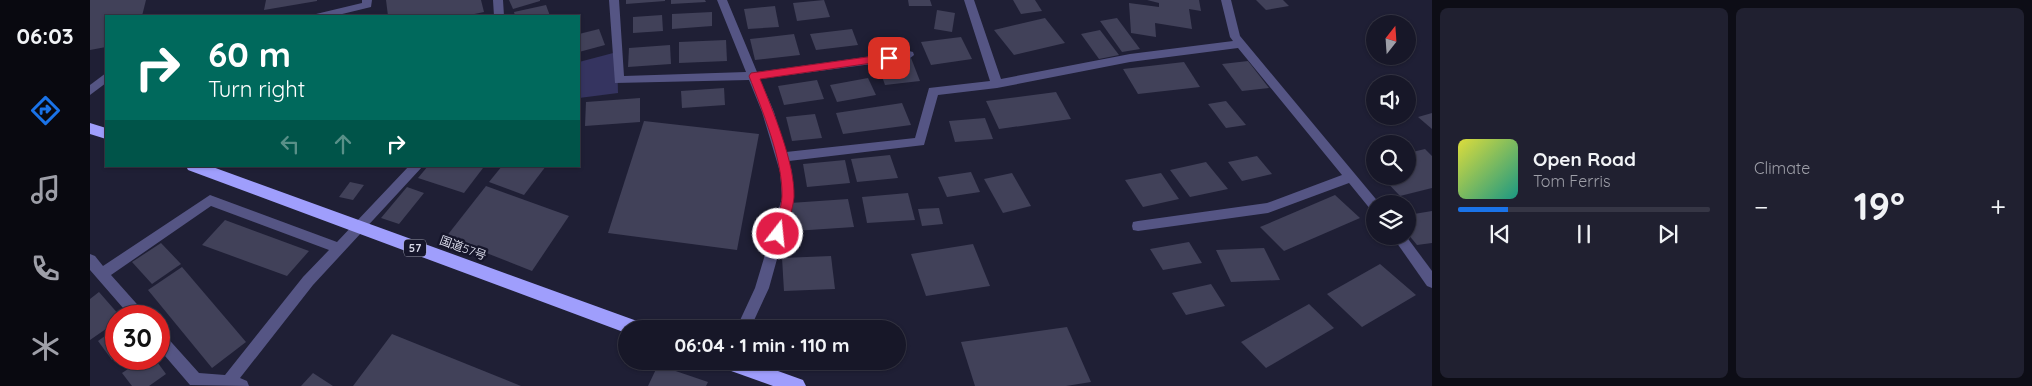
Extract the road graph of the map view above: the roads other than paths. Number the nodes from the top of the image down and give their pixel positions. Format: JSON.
{"nodes":[{"id":1,"x":367,"y":0,"type":"edge"},
{"id":2,"x":498,"y":0,"type":"edge"},
{"id":3,"x":614,"y":0,"type":"edge"},
{"id":4,"x":722,"y":0,"type":"edge"},
{"id":5,"x":969,"y":0,"type":"edge"},
{"id":6,"x":1226,"y":0,"type":"edge"},
{"id":7,"x":324,"y":15,"type":"edge"},
{"id":8,"x":500,"y":15,"type":"edge"},
{"id":9,"x":1241,"y":44,"type":"junction"},
{"id":10,"x":909,"y":55,"type":"dead end"},
{"id":11,"x":754,"y":76,"type":"junction"},
{"id":12,"x":105,"y":78,"type":"edge"},
{"id":13,"x":997,"y":84,"type":"junction"},
{"id":14,"x":90,"y":91,"type":"edge"},
{"id":15,"x":90,"y":128,"type":"edge"},
{"id":16,"x":105,"y":134,"type":"edge"},
{"id":17,"x":781,"y":157,"type":"junction"},
{"id":18,"x":196,"y":167,"type":"edge"},
{"id":19,"x":416,"y":167,"type":"edge"},
{"id":20,"x":1351,"y":177,"type":"junction"},
{"id":21,"x":1366,"y":195,"type":"edge"},
{"id":22,"x":1138,"y":226,"type":"dead end"},
{"id":23,"x":358,"y":227,"type":"junction"},
{"id":24,"x":1405,"y":245,"type":"edge"},
{"id":25,"x":338,"y":248,"type":"junction"},
{"id":26,"x":90,"y":260,"type":"edge"},
{"id":27,"x":102,"y":274,"type":"junction"},
{"id":28,"x":1432,"y":282,"type":"edge"},
{"id":29,"x":129,"y":305,"type":"edge"},
{"id":30,"x":747,"y":320,"type":"edge"},
{"id":31,"x":618,"y":322,"type":"edge"},
{"id":32,"x":170,"y":352,"type":"edge"},
{"id":33,"x":752,"y":370,"type":"edge"},
{"id":34,"x":235,"y":384,"type":"edge"},
{"id":35,"x":796,"y":386,"type":"edge"}],
"edges":[{"from":1,"to":7,"type":"street"},
{"from":2,"to":8,"type":"street"},
{"from":3,"to":11,"type":"street"},
{"from":4,"to":11,"type":"street"},
{"from":5,"to":13,"type":"street"},
{"from":6,"to":9,"type":"street"},
{"from":9,"to":13,"type":"street"},
{"from":9,"to":20,"type":"street"},
{"from":10,"to":11,"type":"street"},
{"from":11,"to":17,"type":"street"},
{"from":12,"to":14,"type":"street"},
{"from":13,"to":17,"type":"street"},
{"from":15,"to":16,"type":"highway"},
{"from":17,"to":30,"type":"street"},
{"from":18,"to":23,"type":"highway","name":"国道57号","number":"57"},
{"from":19,"to":23,"type":"street"},
{"from":20,"to":21,"type":"street"},
{"from":20,"to":22,"type":"street"},
{"from":23,"to":25,"type":"street"},
{"from":23,"to":31,"type":"highway","name":"国道57号","number":"57"},
{"from":24,"to":28,"type":"street"},
{"from":25,"to":27,"type":"street"},
{"from":25,"to":34,"type":"street"},
{"from":26,"to":27,"type":"street"},
{"from":27,"to":29,"type":"street"},
{"from":32,"to":34,"type":"street"},
{"from":33,"to":35,"type":"highway"}]}
